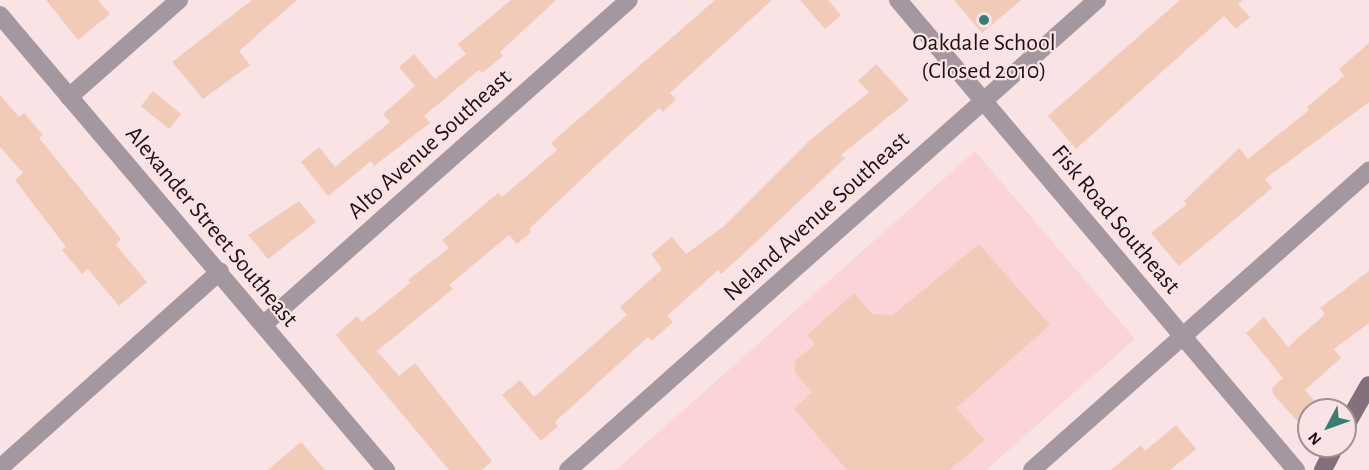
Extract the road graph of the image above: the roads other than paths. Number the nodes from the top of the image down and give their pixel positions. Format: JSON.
{"nodes":[{"id":1,"x":179,"y":0,"type":"edge"},
{"id":2,"x":629,"y":0,"type":"edge"},
{"id":3,"x":898,"y":0,"type":"edge"},
{"id":4,"x":1097,"y":0,"type":"edge"},
{"id":5,"x":0,"y":15,"type":"edge"},
{"id":6,"x":69,"y":98,"type":"junction"},
{"id":7,"x":983,"y":101,"type":"junction"},
{"id":8,"x":1369,"y":171,"type":"edge"},
{"id":9,"x":220,"y":271,"type":"junction"},
{"id":10,"x":263,"y":326,"type":"junction"},
{"id":11,"x":1182,"y":337,"type":"junction"},
{"id":12,"x":1369,"y":385,"type":"edge"},
{"id":13,"x":1357,"y":406,"type":"edge"},
{"id":14,"x":0,"y":468,"type":"edge"},
{"id":15,"x":386,"y":470,"type":"edge"},
{"id":16,"x":568,"y":470,"type":"edge"},
{"id":17,"x":1032,"y":470,"type":"edge"},
{"id":18,"x":1296,"y":470,"type":"edge"}],
"edges":[{"from":1,"to":6,"type":"street"},
{"from":2,"to":10,"type":"street","name":"Alto Avenue Southeast"},
{"from":3,"to":7,"type":"street","name":"Fisk Road Southeast"},
{"from":4,"to":7,"type":"street","name":"Neland Avenue Southeast"},
{"from":5,"to":6,"type":"street","name":"Alexander Street Southeast"},
{"from":6,"to":9,"type":"street","name":"Alexander Street Southeast"},
{"from":7,"to":11,"type":"street","name":"Fisk Road Southeast"},
{"from":7,"to":16,"type":"street","name":"Neland Avenue Southeast"},
{"from":8,"to":11,"type":"street"},
{"from":9,"to":10,"type":"street","name":"Alexander Street Southeast"},
{"from":9,"to":14,"type":"street"},
{"from":10,"to":15,"type":"street","name":"Alexander Street Southeast"},
{"from":11,"to":17,"type":"street"},
{"from":11,"to":18,"type":"street","name":"Fisk Road Southeast"},
{"from":12,"to":13,"type":"street"}]}
